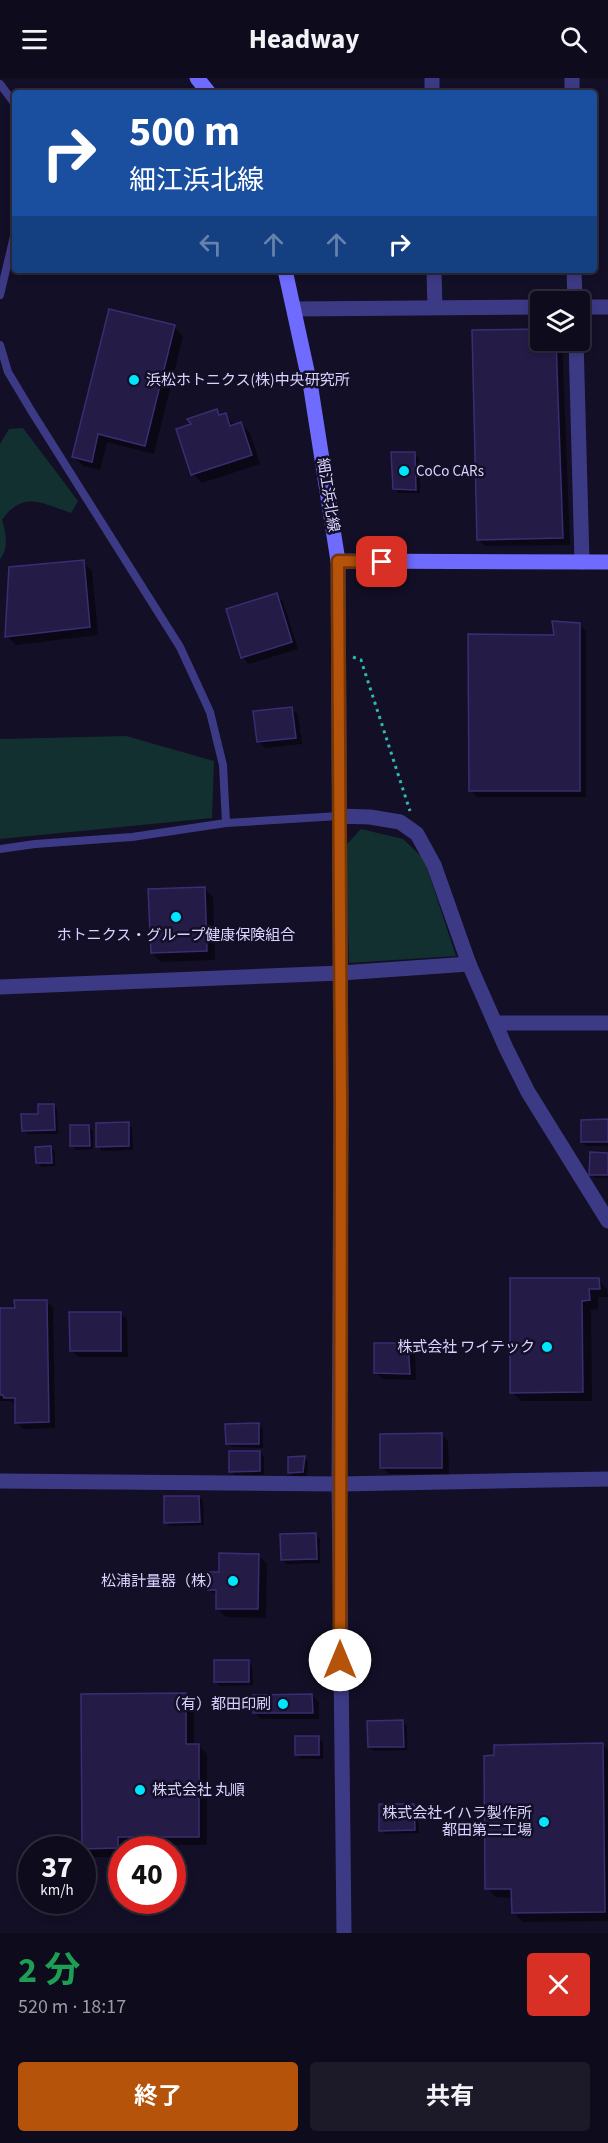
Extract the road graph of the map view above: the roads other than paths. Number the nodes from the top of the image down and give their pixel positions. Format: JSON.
{"nodes":[{"id":1,"x":197,"y":78,"type":"edge"},
{"id":2,"x":0,"y":84,"type":"edge"},
{"id":3,"x":207,"y":90,"type":"edge"},
{"id":4,"x":12,"y":100,"type":"edge"},
{"id":5,"x":12,"y":244,"type":"edge"},
{"id":6,"x":286,"y":273,"type":"edge"},
{"id":7,"x":434,"y":273,"type":"edge"},
{"id":8,"x":574,"y":273,"type":"edge"},
{"id":9,"x":575,"y":291,"type":"edge"},
{"id":10,"x":0,"y":295,"type":"edge"},
{"id":11,"x":530,"y":307,"type":"edge"},
{"id":12,"x":590,"y":307,"type":"edge"},
{"id":13,"x":608,"y":307,"type":"edge"},
{"id":14,"x":435,"y":308,"type":"junction"},
{"id":15,"x":294,"y":309,"type":"junction"},
{"id":16,"x":0,"y":345,"type":"edge"},
{"id":17,"x":576,"y":351,"type":"edge"},
{"id":18,"x":338,"y":561,"type":"junction"},
{"id":19,"x":582,"y":562,"type":"junction"},
{"id":20,"x":608,"y":562,"type":"edge"},
{"id":21,"x":339,"y":816,"type":"junction"},
{"id":22,"x":226,"y":823,"type":"junction"},
{"id":23,"x":0,"y":849,"type":"edge"},
{"id":24,"x":469,"y":964,"type":"junction"},
{"id":25,"x":341,"y":973,"type":"junction"},
{"id":26,"x":0,"y":987,"type":"edge"},
{"id":27,"x":495,"y":1023,"type":"junction"},
{"id":28,"x":608,"y":1023,"type":"edge"},
{"id":29,"x":608,"y":1221,"type":"edge"},
{"id":30,"x":608,"y":1479,"type":"edge"},
{"id":31,"x":0,"y":1481,"type":"edge"},
{"id":32,"x":339,"y":1484,"type":"junction"},
{"id":33,"x":344,"y":1933,"type":"edge"}],
"edges":[{"from":1,"to":3,"type":"main road"},
{"from":2,"to":4,"type":"lane"},
{"from":5,"to":10,"type":"lane"},
{"from":6,"to":15,"type":"main road","name":"細江浜北線"},
{"from":7,"to":14,"type":"street"},
{"from":8,"to":9,"type":"street"},
{"from":11,"to":14,"type":"street"},
{"from":12,"to":13,"type":"street"},
{"from":14,"to":15,"type":"street"},
{"from":15,"to":18,"type":"main road","name":"細江浜北線"},
{"from":16,"to":22,"type":"lane"},
{"from":17,"to":19,"type":"street"},
{"from":18,"to":19,"type":"main road"},
{"from":18,"to":21,"type":"street"},
{"from":19,"to":20,"type":"main road"},
{"from":21,"to":22,"type":"lane"},
{"from":21,"to":24,"type":"street"},
{"from":21,"to":25,"type":"street"},
{"from":22,"to":23,"type":"lane"},
{"from":24,"to":25,"type":"street"},
{"from":24,"to":27,"type":"street"},
{"from":25,"to":26,"type":"street"},
{"from":25,"to":32,"type":"street"},
{"from":27,"to":28,"type":"street"},
{"from":27,"to":29,"type":"street"},
{"from":30,"to":32,"type":"street"},
{"from":31,"to":32,"type":"street"},
{"from":32,"to":33,"type":"street"}]}
